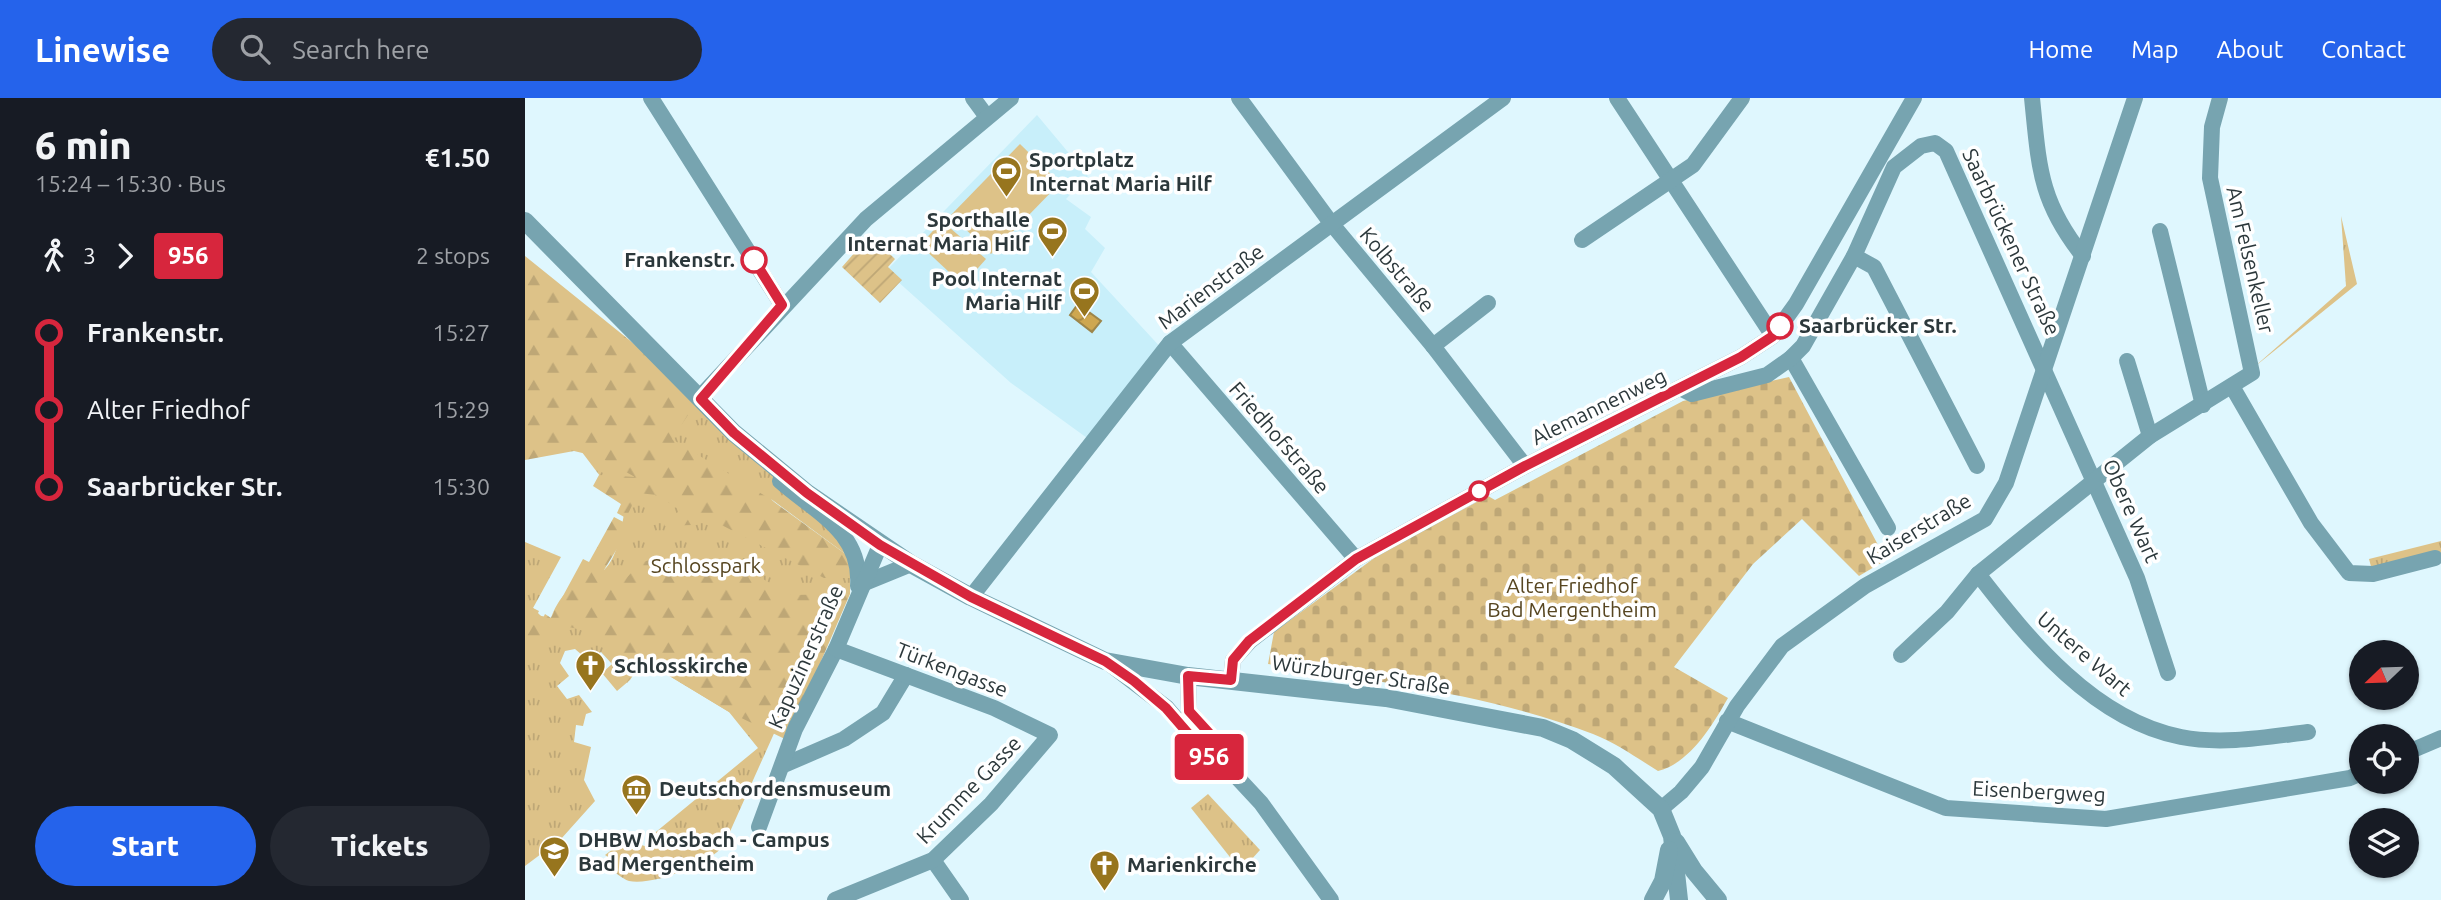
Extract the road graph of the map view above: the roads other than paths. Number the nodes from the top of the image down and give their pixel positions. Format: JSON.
{"nodes":[{"id":1,"x":651,"y":98,"type":"edge"},
{"id":2,"x":973,"y":98,"type":"edge"},
{"id":3,"x":1011,"y":98,"type":"edge"},
{"id":4,"x":1503,"y":98,"type":"edge"},
{"id":5,"x":1617,"y":98,"type":"edge"},
{"id":6,"x":1742,"y":98,"type":"edge"},
{"id":7,"x":1914,"y":98,"type":"edge"},
{"id":8,"x":2032,"y":98,"type":"edge"},
{"id":9,"x":2135,"y":98,"type":"edge"},
{"id":10,"x":2220,"y":98,"type":"edge"},
{"id":11,"x":1244,"y":100,"type":"edge"},
{"id":12,"x":987,"y":117,"type":"junction"},
{"id":13,"x":1670,"y":179,"type":"junction"},
{"id":14,"x":525,"y":221,"type":"edge"},
{"id":15,"x":1331,"y":223,"type":"junction"},
{"id":16,"x":2160,"y":231,"type":"dead end"},
{"id":17,"x":1583,"y":240,"type":"dead end"},
{"id":18,"x":1854,"y":256,"type":"junction"},
{"id":19,"x":2083,"y":256,"type":"junction"},
{"id":20,"x":1488,"y":303,"type":"dead end"},
{"id":21,"x":782,"y":305,"type":"junction"},
{"id":22,"x":1773,"y":336,"type":"junction"},
{"id":23,"x":1170,"y":343,"type":"junction"},
{"id":24,"x":1433,"y":346,"type":"junction"},
{"id":25,"x":1791,"y":358,"type":"junction"},
{"id":26,"x":2127,"y":361,"type":"dead end"},
{"id":27,"x":2046,"y":369,"type":"junction"},
{"id":28,"x":2233,"y":388,"type":"junction"},
{"id":29,"x":1682,"y":389,"type":"junction"},
{"id":30,"x":700,"y":397,"type":"junction"},
{"id":31,"x":2203,"y":405,"type":"junction"},
{"id":32,"x":734,"y":433,"type":"junction"},
{"id":33,"x":2150,"y":436,"type":"junction"},
{"id":34,"x":1525,"y":466,"type":"junction"},
{"id":35,"x":1977,"y":466,"type":"dead end"},
{"id":36,"x":2095,"y":482,"type":"junction"},
{"id":37,"x":1888,"y":528,"type":"dead end"},
{"id":38,"x":880,"y":545,"type":"junction"},
{"id":39,"x":2435,"y":558,"type":"dead end"},
{"id":40,"x":1356,"y":559,"type":"junction"},
{"id":41,"x":911,"y":564,"type":"junction"},
{"id":42,"x":1978,"y":574,"type":"junction"},
{"id":43,"x":860,"y":592,"type":"junction"},
{"id":44,"x":971,"y":597,"type":"junction"},
{"id":45,"x":836,"y":649,"type":"junction"},
{"id":46,"x":1901,"y":655,"type":"dead end"},
{"id":47,"x":1105,"y":661,"type":"junction"},
{"id":48,"x":2168,"y":673,"type":"dead end"},
{"id":49,"x":906,"y":675,"type":"junction"},
{"id":50,"x":1188,"y":676,"type":"junction"},
{"id":51,"x":1231,"y":680,"type":"junction"},
{"id":52,"x":1727,"y":721,"type":"junction"},
{"id":53,"x":2308,"y":732,"type":"dead end"},
{"id":54,"x":1051,"y":735,"type":"joint"},
{"id":55,"x":2441,"y":738,"type":"edge"},
{"id":56,"x":2419,"y":747,"type":"edge"},
{"id":57,"x":1212,"y":761,"type":"junction"},
{"id":58,"x":784,"y":765,"type":"junction"},
{"id":59,"x":2349,"y":778,"type":"edge"},
{"id":60,"x":1661,"y":809,"type":"junction"},
{"id":61,"x":759,"y":827,"type":"dead end"},
{"id":62,"x":1672,"y":836,"type":"junction"},
{"id":63,"x":933,"y":860,"type":"junction"},
{"id":64,"x":1694,"y":871,"type":"junction"},
{"id":65,"x":835,"y":900,"type":"edge"},
{"id":66,"x":961,"y":900,"type":"edge"},
{"id":67,"x":1331,"y":900,"type":"edge"},
{"id":68,"x":1653,"y":900,"type":"edge"},
{"id":69,"x":1679,"y":900,"type":"edge"},
{"id":70,"x":1688,"y":900,"type":"edge"},
{"id":71,"x":1718,"y":900,"type":"edge"}],
"edges":[{"from":1,"to":21,"type":"street"},
{"from":2,"to":12,"type":"street"},
{"from":3,"to":12,"type":"street"},
{"from":4,"to":15,"type":"street","name":"Marienstraße"},
{"from":5,"to":13,"type":"street"},
{"from":6,"to":13,"type":"street"},
{"from":7,"to":22,"type":"street","name":"Alemannenweg"},
{"from":8,"to":19,"type":"street"},
{"from":9,"to":19,"type":"street","name":"Kaiserstraße"},
{"from":10,"to":28,"type":"street","name":"Am Felsenkeller"},
{"from":11,"to":15,"type":"street","name":"Kolbstraße"},
{"from":12,"to":21,"type":"street"},
{"from":13,"to":17,"type":"street"},
{"from":13,"to":22,"type":"street"},
{"from":14,"to":30,"type":"street","name":"Würzburger Straße"},
{"from":15,"to":23,"type":"street","name":"Marienstraße"},
{"from":15,"to":24,"type":"street","name":"Kolbstraße"},
{"from":16,"to":31,"type":"street"},
{"from":18,"to":25,"type":"street","name":"Saarbrückener Straße"},
{"from":18,"to":27,"type":"street","name":"Saarbrückener Straße"},
{"from":18,"to":35,"type":"street"},
{"from":19,"to":27,"type":"street","name":"Kaiserstraße"},
{"from":20,"to":24,"type":"street"},
{"from":21,"to":30,"type":"street"},
{"from":22,"to":29,"type":"street","name":"Alemannenweg"},
{"from":23,"to":40,"type":"street","name":"Friedhofstraße"},
{"from":23,"to":44,"type":"street","name":"Marienstraße"},
{"from":24,"to":34,"type":"street","name":"Kolbstraße"},
{"from":25,"to":29,"type":"street","name":"Saarbrückener Straße"},
{"from":25,"to":37,"type":"street"},
{"from":26,"to":33,"type":"street"},
{"from":27,"to":36,"type":"street","name":"Obere Wart"},
{"from":27,"to":52,"type":"street","name":"Kaiserstraße"},
{"from":28,"to":31,"type":"street","name":"Am Felsenkeller"},
{"from":28,"to":39,"type":"street"},
{"from":29,"to":34,"type":"street","name":"Alemannenweg"},
{"from":30,"to":32,"type":"street","name":"Würzburger Straße"},
{"from":31,"to":33,"type":"street","name":"Am Felsenkeller"},
{"from":32,"to":38,"type":"street","name":"Würzburger Straße"},
{"from":32,"to":43,"type":"street"},
{"from":33,"to":36,"type":"street","name":"Am Felsenkeller"},
{"from":34,"to":40,"type":"street","name":"Alemannenweg"},
{"from":36,"to":42,"type":"street"},
{"from":36,"to":48,"type":"street","name":"Obere Wart"},
{"from":38,"to":41,"type":"street","name":"Würzburger Straße"},
{"from":38,"to":43,"type":"street","name":"Kapuzinerstraße"},
{"from":40,"to":51,"type":"street","name":"Alemannenweg"},
{"from":41,"to":43,"type":"street"},
{"from":41,"to":44,"type":"street","name":"Würzburger Straße"},
{"from":42,"to":46,"type":"street"},
{"from":42,"to":53,"type":"street","name":"Untere Wart"},
{"from":43,"to":45,"type":"street","name":"Kapuzinerstraße"},
{"from":44,"to":47,"type":"street","name":"Würzburger Straße"},
{"from":45,"to":49,"type":"street","name":"Türkengasse"},
{"from":45,"to":58,"type":"street","name":"Kapuzinerstraße"},
{"from":47,"to":50,"type":"street","name":"Würzburger Straße"},
{"from":47,"to":57,"type":"street"},
{"from":49,"to":54,"type":"street","name":"Türkengasse"},
{"from":49,"to":58,"type":"street"},
{"from":50,"to":51,"type":"street","name":"Würzburger Straße"},
{"from":50,"to":57,"type":"street"},
{"from":51,"to":60,"type":"street","name":"Würzburger Straße"},
{"from":52,"to":59,"type":"street","name":"Eisenbergweg"},
{"from":52,"to":60,"type":"street","name":"Kaiserstraße"},
{"from":54,"to":63,"type":"street","name":"Krumme Gasse"},
{"from":55,"to":56,"type":"street"},
{"from":57,"to":67,"type":"street"},
{"from":58,"to":61,"type":"street","name":"Kapuzinerstraße"},
{"from":60,"to":62,"type":"street","name":"Würzburger Straße"},
{"from":62,"to":64,"type":"street"},
{"from":62,"to":68,"type":"street"},
{"from":62,"to":69,"type":"street","name":"Würzburger Straße"},
{"from":63,"to":65,"type":"street","name":"Krumme Gasse"},
{"from":63,"to":66,"type":"street"},
{"from":64,"to":70,"type":"street"},
{"from":64,"to":71,"type":"street"}]}
